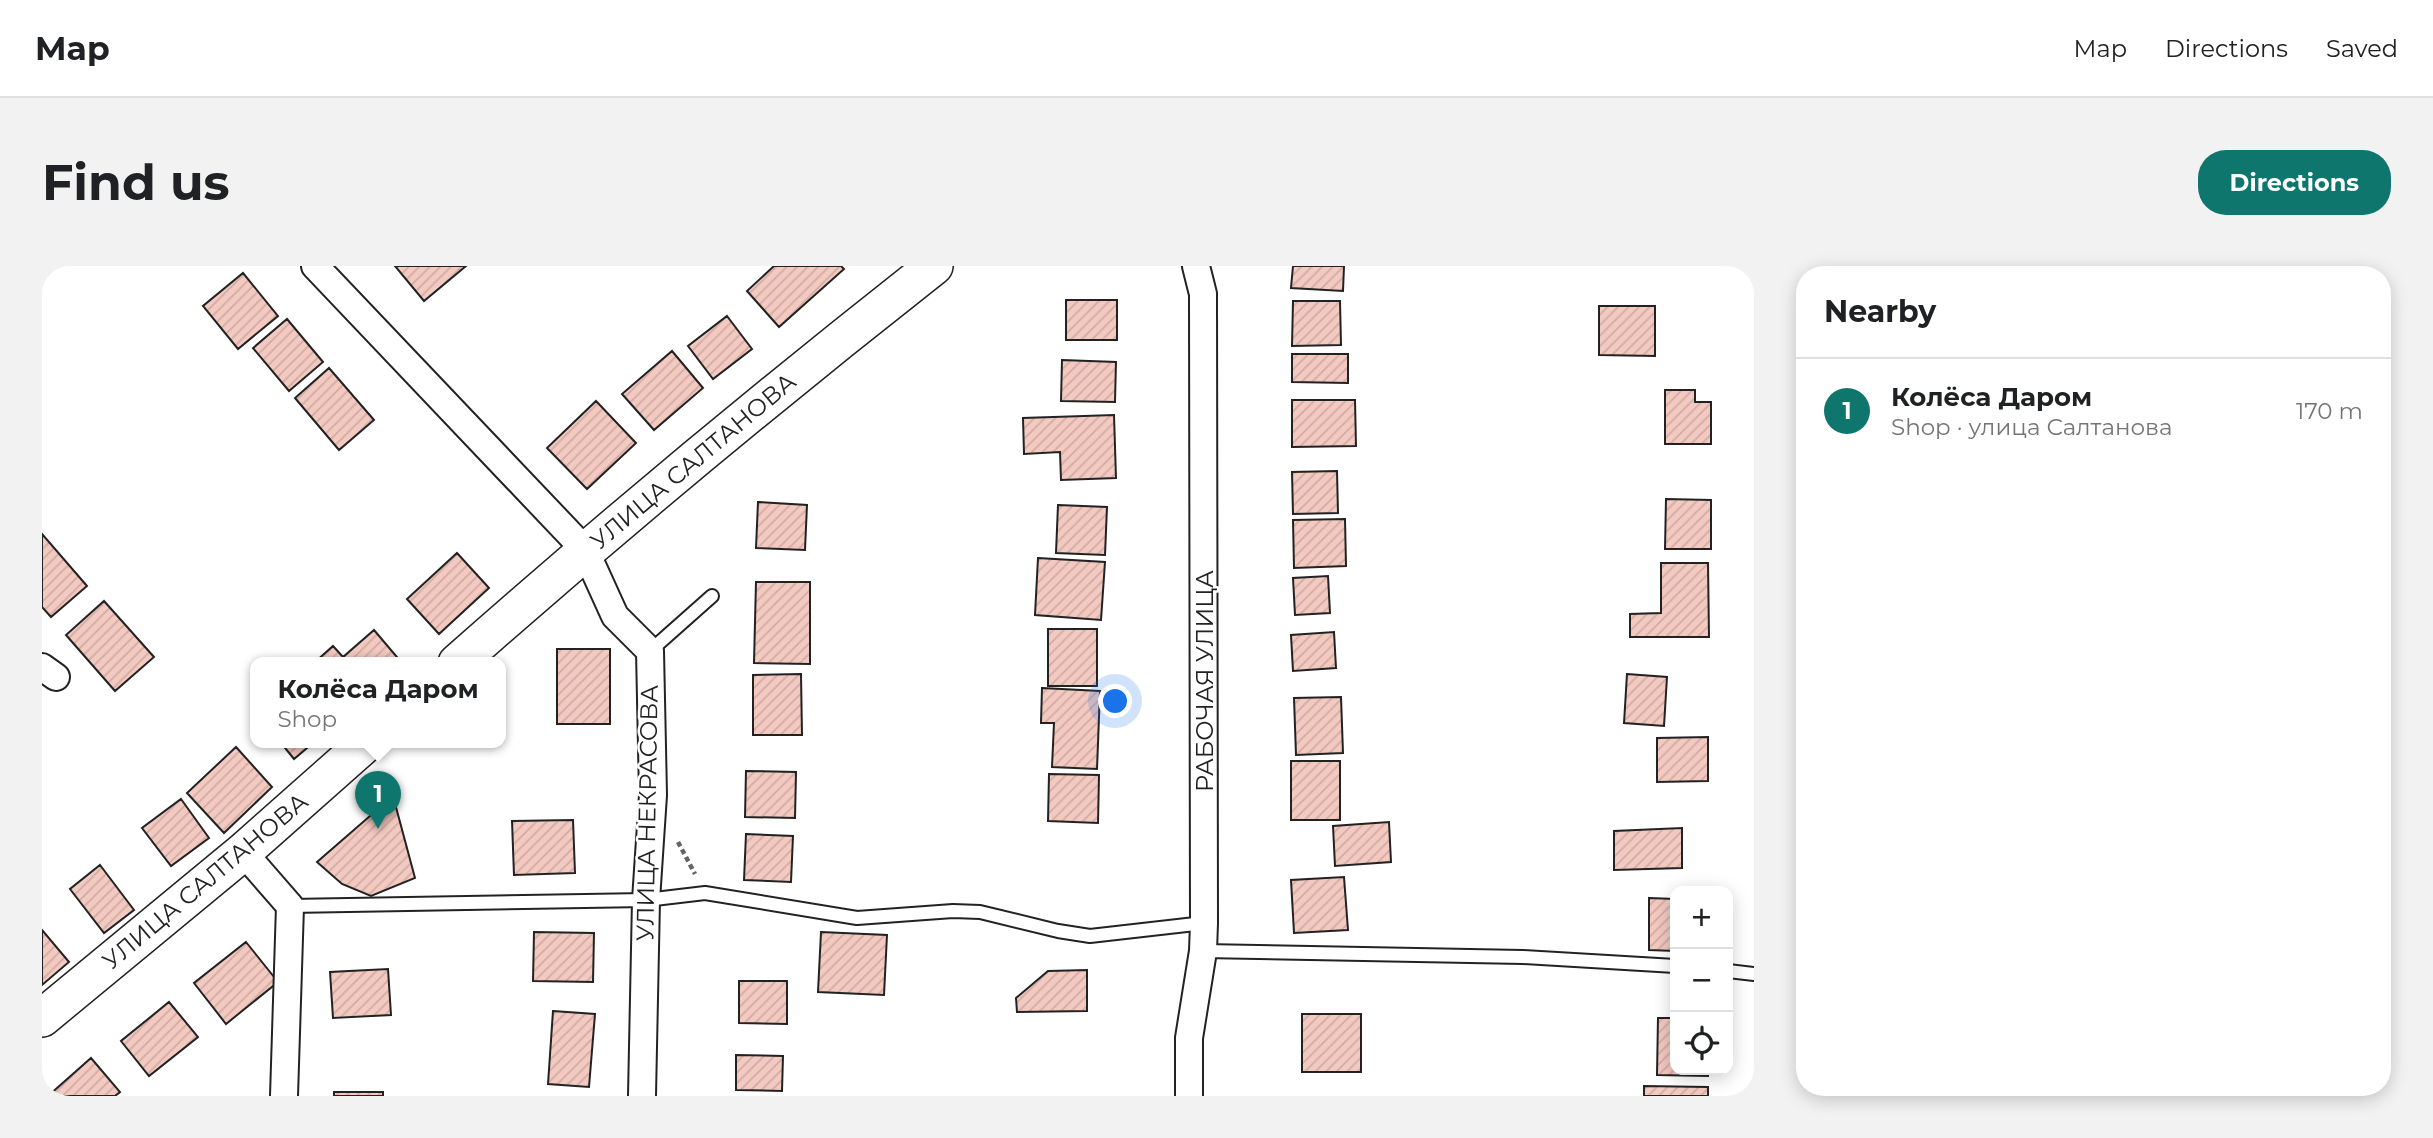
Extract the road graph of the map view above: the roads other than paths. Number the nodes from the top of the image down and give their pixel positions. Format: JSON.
{"nodes":[{"id":1,"x":315,"y":266,"type":"edge"},
{"id":2,"x":934,"y":266,"type":"edge"},
{"id":3,"x":1196,"y":266,"type":"edge"},
{"id":4,"x":585,"y":550,"type":"junction"},
{"id":5,"x":712,"y":596,"type":"dead end"},
{"id":6,"x":650,"y":651,"type":"junction"},
{"id":7,"x":464,"y":657,"type":"edge"},
{"id":8,"x":360,"y":748,"type":"edge"},
{"id":9,"x":243,"y":852,"type":"junction"},
{"id":10,"x":646,"y":900,"type":"junction"},
{"id":11,"x":290,"y":906,"type":"junction"},
{"id":12,"x":1204,"y":923,"type":"junction"},
{"id":13,"x":1203,"y":951,"type":"junction"},
{"id":14,"x":1670,"y":966,"type":"edge"},
{"id":15,"x":1733,"y":972,"type":"edge"},
{"id":16,"x":1754,"y":974,"type":"edge"},
{"id":17,"x":42,"y":1018,"type":"edge"},
{"id":18,"x":284,"y":1096,"type":"edge"},
{"id":19,"x":642,"y":1096,"type":"edge"},
{"id":20,"x":1189,"y":1096,"type":"edge"}],
"edges":[{"from":1,"to":4,"type":"street","name":"УЛИЦА НЕКРАСОВА"},
{"from":2,"to":4,"type":"main road","name":"УЛИЦА САЛТАНОВА"},
{"from":3,"to":12,"type":"street","name":"РАБОЧАЯ УЛИЦА"},
{"from":4,"to":6,"type":"street","name":"УЛИЦА НЕКРАСОВА"},
{"from":4,"to":7,"type":"main road","name":"УЛИЦА САЛТАНОВА"},
{"from":5,"to":6,"type":"lane"},
{"from":6,"to":10,"type":"street","name":"УЛИЦА НЕКРАСОВА"},
{"from":8,"to":9,"type":"main road","name":"УЛИЦА САЛТАНОВА"},
{"from":9,"to":11,"type":"street"},
{"from":9,"to":17,"type":"main road","name":"УЛИЦА САЛТАНОВА"},
{"from":10,"to":11,"type":"lane"},
{"from":10,"to":12,"type":"lane"},
{"from":10,"to":19,"type":"street","name":"УЛИЦА НЕКРАСОВА"},
{"from":11,"to":18,"type":"street"},
{"from":12,"to":13,"type":"street","name":"РАБОЧАЯ УЛИЦА"},
{"from":13,"to":14,"type":"lane"},
{"from":13,"to":20,"type":"street","name":"РАБОЧАЯ УЛИЦА"},
{"from":15,"to":16,"type":"lane"}]}
